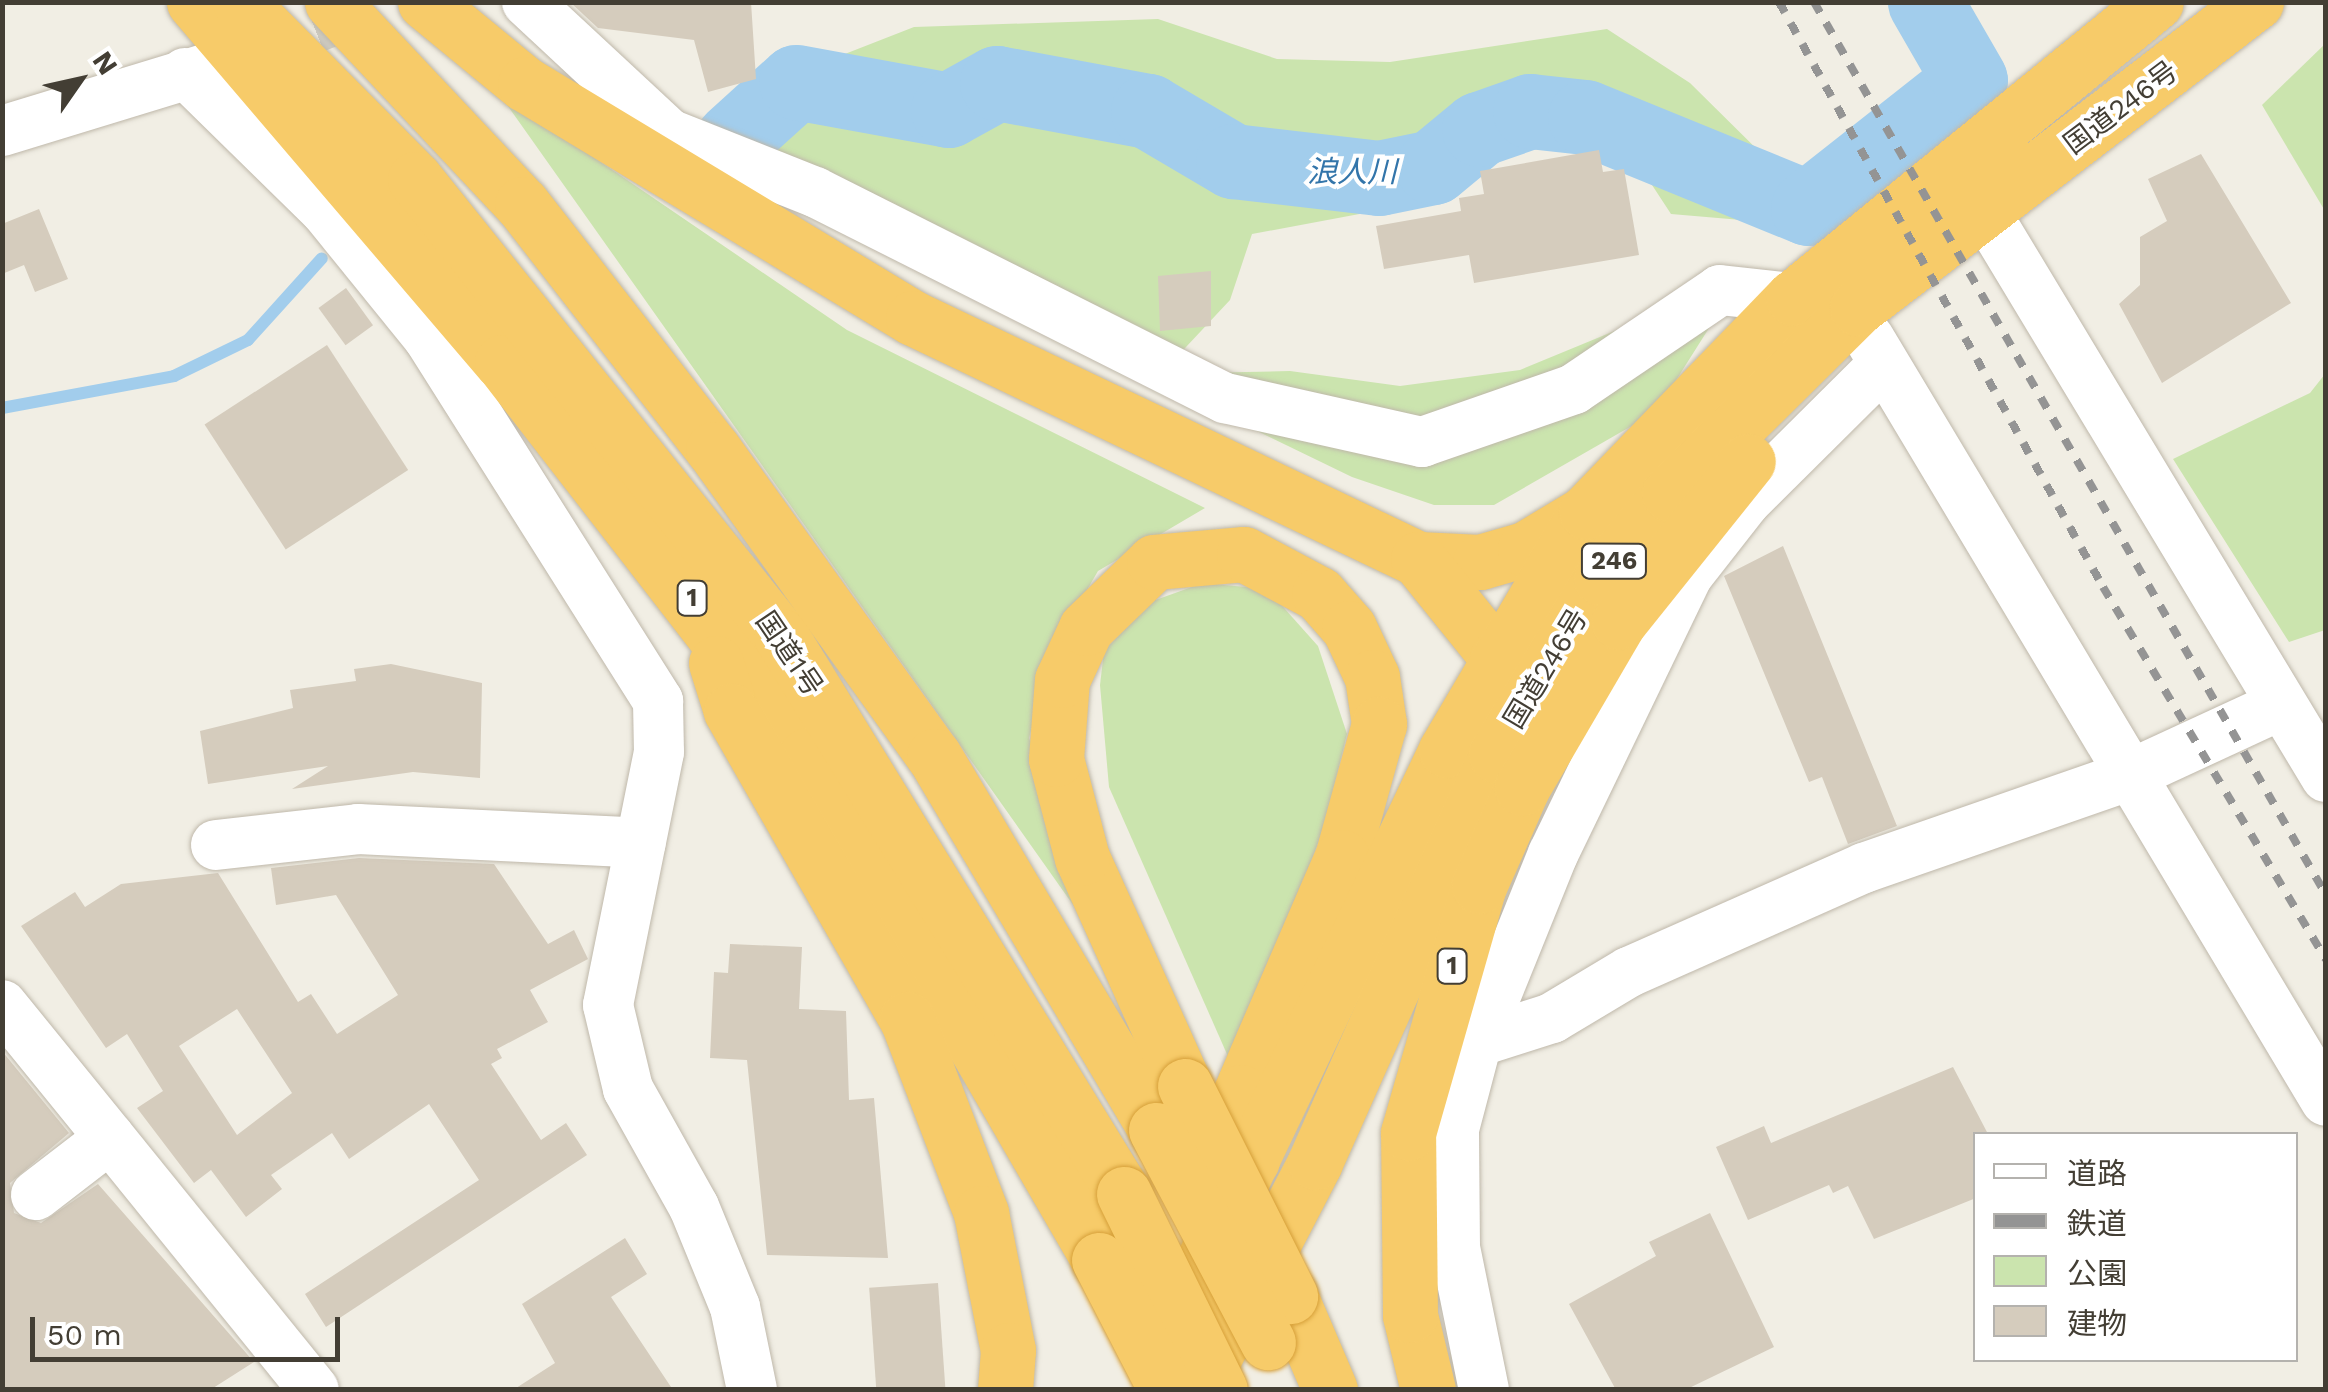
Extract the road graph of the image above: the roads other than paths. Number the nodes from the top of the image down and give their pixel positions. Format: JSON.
{"nodes":[{"id":1,"x":194,"y":2,"type":"edge"},
{"id":2,"x":240,"y":2,"type":"edge"},
{"id":3,"x":332,"y":2,"type":"edge"},
{"id":4,"x":425,"y":2,"type":"edge"},
{"id":5,"x":527,"y":2,"type":"edge"},
{"id":6,"x":2156,"y":2,"type":"edge"},
{"id":7,"x":2256,"y":2,"type":"edge"},
{"id":8,"x":2,"y":132,"type":"edge"},
{"id":9,"x":1986,"y":212,"type":"junction"},
{"id":10,"x":1793,"y":298,"type":"junction"},
{"id":11,"x":1857,"y":308,"type":"junction"},
{"id":12,"x":1881,"y":367,"type":"junction"},
{"id":13,"x":1586,"y":512,"type":"junction"},
{"id":14,"x":1418,"y":559,"type":"junction"},
{"id":15,"x":698,"y":606,"type":"junction"},
{"id":16,"x":1497,"y":658,"type":"junction"},
{"id":17,"x":2281,"y":705,"type":"junction"},
{"id":18,"x":1496,"y":755,"type":"junction"},
{"id":19,"x":2124,"y":777,"type":"junction"},
{"id":20,"x":2326,"y":777,"type":"edge"},
{"id":21,"x":641,"y":843,"type":"junction"},
{"id":22,"x":216,"y":845,"type":"dead end"},
{"id":23,"x":2,"y":1005,"type":"edge"},
{"id":24,"x":1477,"y":1042,"type":"junction"},
{"id":25,"x":2326,"y":1101,"type":"edge"},
{"id":26,"x":110,"y":1138,"type":"junction"},
{"id":27,"x":1252,"y":1160,"type":"junction"},
{"id":28,"x":36,"y":1195,"type":"dead end"},
{"id":29,"x":1282,"y":1343,"type":"edge"},
{"id":30,"x":314,"y":1390,"type":"edge"},
{"id":31,"x":752,"y":1390,"type":"edge"},
{"id":32,"x":1005,"y":1390,"type":"edge"},
{"id":33,"x":1142,"y":1390,"type":"edge"},
{"id":34,"x":1166,"y":1390,"type":"edge"},
{"id":35,"x":1197,"y":1390,"type":"edge"},
{"id":36,"x":1220,"y":1390,"type":"edge"},
{"id":37,"x":1330,"y":1390,"type":"edge"},
{"id":38,"x":1428,"y":1390,"type":"edge"},
{"id":39,"x":1484,"y":1390,"type":"edge"}],
"edges":[{"from":1,"to":15,"type":"highway","number":"1"},
{"from":2,"to":36,"type":"highway","name":"国道1号","number":"1","bridge":true},
{"from":3,"to":29,"type":"highway","name":"国道1号","bridge":true},
{"from":4,"to":14,"type":"highway"},
{"from":5,"to":10,"type":"street"},
{"from":6,"to":10,"type":"highway","name":"国道246号","number":"246"},
{"from":7,"to":9,"type":"highway","name":"国道246号","number":"246"},
{"from":8,"to":21,"type":"street"},
{"from":9,"to":11,"type":"highway","name":"国道246号","number":"246"},
{"from":9,"to":17,"type":"street"},
{"from":10,"to":13,"type":"highway","name":"国道246号","number":"246"},
{"from":11,"to":12,"type":"street"},
{"from":11,"to":18,"type":"highway","name":"国道246号","number":"246"},
{"from":11,"to":38,"type":"highway","number":"1"},
{"from":12,"to":19,"type":"street"},
{"from":12,"to":24,"type":"street"},
{"from":13,"to":14,"type":"highway"},
{"from":13,"to":16,"type":"highway","name":"国道246号","number":"246"},
{"from":14,"to":16,"type":"highway"},
{"from":15,"to":32,"type":"highway","number":"1"},
{"from":15,"to":34,"type":"highway","number":"1","bridge":true},
{"from":16,"to":18,"type":"highway"},
{"from":16,"to":27,"type":"highway","name":"国道246号","number":"246"},
{"from":17,"to":19,"type":"street"},
{"from":17,"to":20,"type":"street"},
{"from":18,"to":35,"type":"highway","name":"国道246号","number":"246"},
{"from":19,"to":24,"type":"street"},
{"from":19,"to":25,"type":"street"},
{"from":21,"to":22,"type":"street"},
{"from":21,"to":31,"type":"street"},
{"from":23,"to":26,"type":"street"},
{"from":24,"to":39,"type":"street"},
{"from":26,"to":28,"type":"street"},
{"from":26,"to":30,"type":"street"},
{"from":27,"to":29,"type":"highway","bridge":true},
{"from":27,"to":33,"type":"highway","name":"国道246号","number":"246"},
{"from":29,"to":37,"type":"highway"}]}
